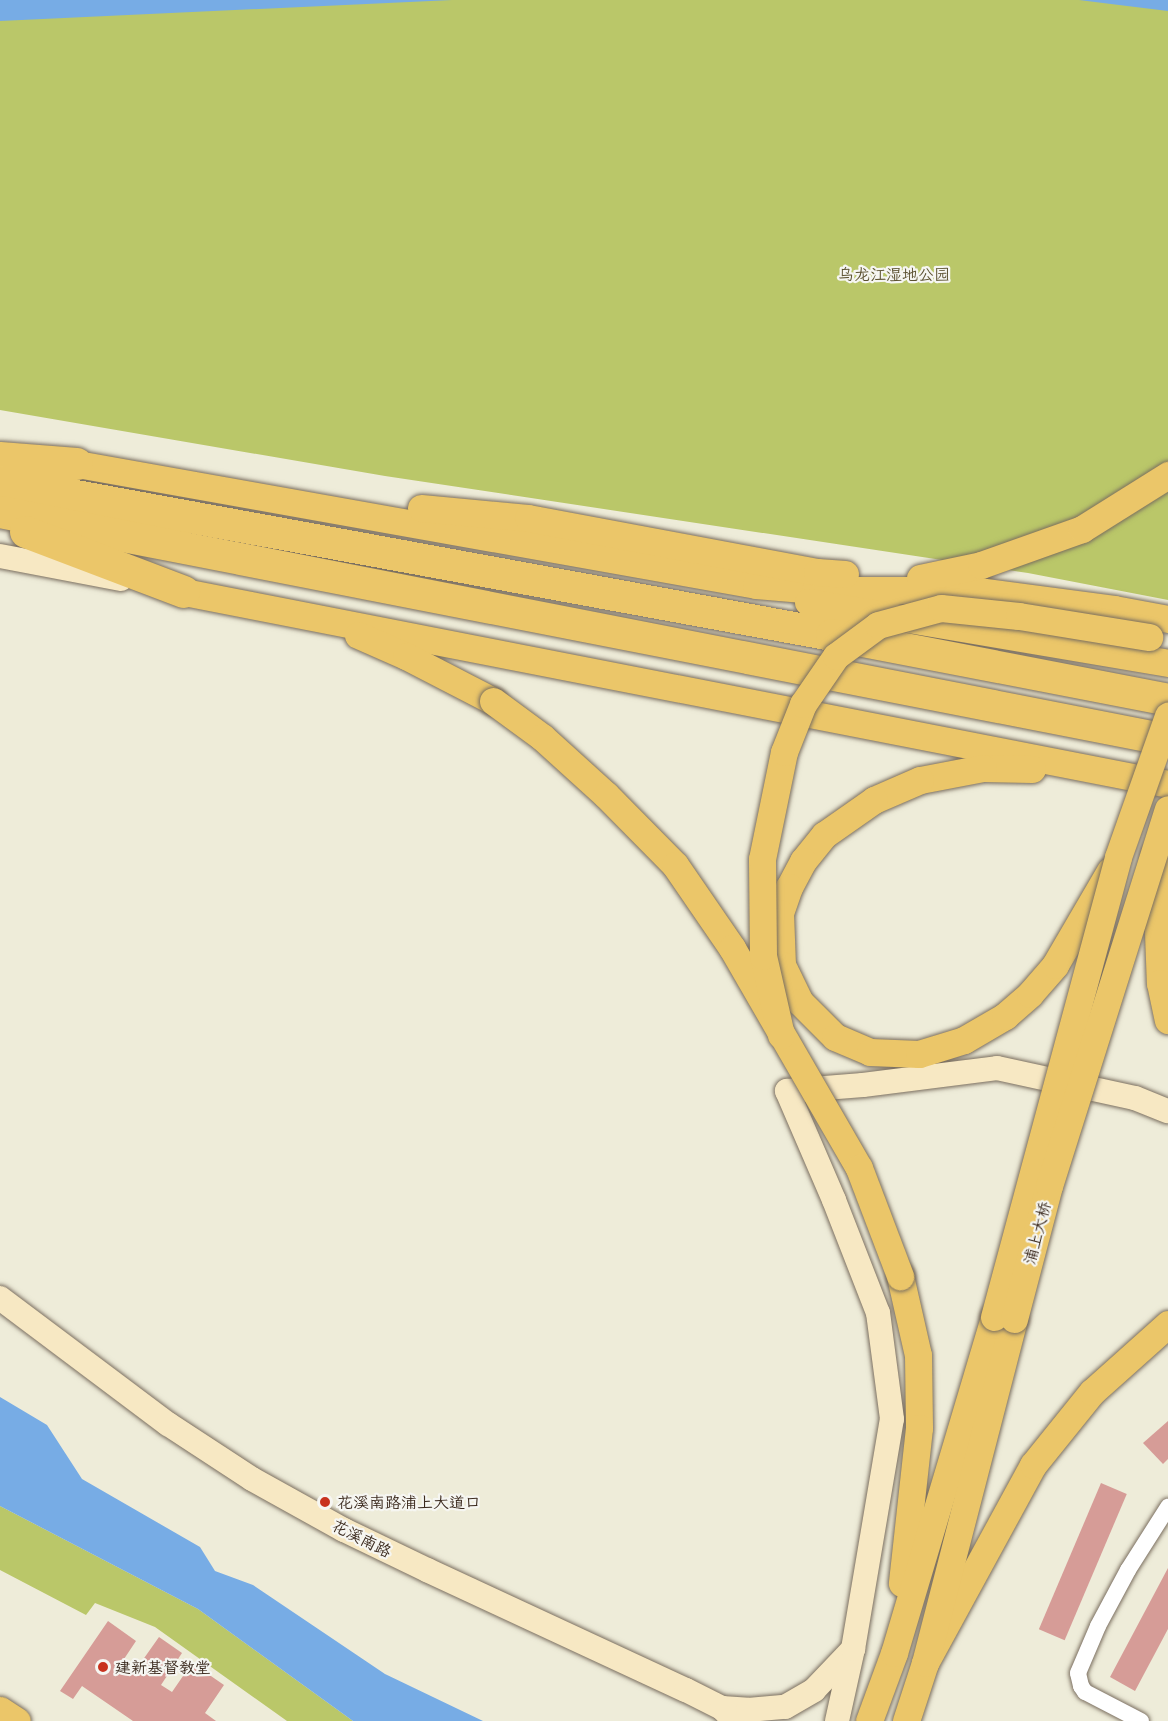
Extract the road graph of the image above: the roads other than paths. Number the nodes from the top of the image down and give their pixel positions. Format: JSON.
{"nodes":[{"id":1,"x":0,"y":447,"type":"edge"},
{"id":2,"x":0,"y":458,"type":"edge"},
{"id":3,"x":77,"y":464,"type":"junction"},
{"id":4,"x":1168,"y":475,"type":"edge"},
{"id":5,"x":0,"y":482,"type":"edge"},
{"id":6,"x":201,"y":487,"type":"junction"},
{"id":7,"x":0,"y":512,"type":"edge"},
{"id":8,"x":0,"y":522,"type":"edge"},
{"id":9,"x":0,"y":556,"type":"edge"},
{"id":10,"x":701,"y":577,"type":"junction"},
{"id":11,"x":184,"y":592,"type":"junction"},
{"id":12,"x":307,"y":614,"type":"junction"},
{"id":13,"x":1162,"y":632,"type":"edge"},
{"id":14,"x":1168,"y":663,"type":"edge"},
{"id":15,"x":1168,"y":700,"type":"edge"},
{"id":16,"x":1168,"y":716,"type":"edge"},
{"id":17,"x":1168,"y":740,"type":"edge"},
{"id":18,"x":1120,"y":774,"type":"junction"},
{"id":19,"x":1168,"y":784,"type":"edge"},
{"id":20,"x":1168,"y":809,"type":"edge"},
{"id":21,"x":1154,"y":847,"type":"junction"},
{"id":22,"x":1118,"y":857,"type":"junction"},
{"id":23,"x":1168,"y":1020,"type":"edge"},
{"id":24,"x":781,"y":1035,"type":"junction"},
{"id":25,"x":1168,"y":1111,"type":"edge"},
{"id":26,"x":0,"y":1298,"type":"edge"},
{"id":27,"x":1004,"y":1318,"type":"junction"},
{"id":28,"x":1168,"y":1323,"type":"edge"},
{"id":29,"x":1168,"y":1507,"type":"edge"},
{"id":30,"x":853,"y":1649,"type":"junction"},
{"id":31,"x":894,"y":1653,"type":"junction"},
{"id":32,"x":925,"y":1663,"type":"junction"},
{"id":33,"x":0,"y":1710,"type":"edge"},
{"id":34,"x":728,"y":1715,"type":"edge"},
{"id":35,"x":17,"y":1721,"type":"edge"},
{"id":36,"x":837,"y":1721,"type":"edge"},
{"id":37,"x":869,"y":1721,"type":"edge"},
{"id":38,"x":906,"y":1721,"type":"edge"},
{"id":39,"x":1141,"y":1721,"type":"edge"}],
"edges":[{"from":1,"to":3,"type":"street"},
{"from":2,"to":3,"type":"highway"},
{"from":3,"to":6,"type":"main road"},
{"from":4,"to":6,"type":"main road"},
{"from":5,"to":15,"type":"highway"},
{"from":6,"to":10,"type":"main road"},
{"from":7,"to":17,"type":"highway"},
{"from":8,"to":11,"type":"highway"},
{"from":9,"to":11,"type":"street"},
{"from":10,"to":13,"type":"main road"},
{"from":10,"to":14,"type":"main road"},
{"from":11,"to":12,"type":"main road"},
{"from":12,"to":18,"type":"main road"},
{"from":12,"to":24,"type":"main road","bridge":true},
{"from":13,"to":24,"type":"main road","bridge":true},
{"from":16,"to":22,"type":"main road","bridge":true},
{"from":18,"to":19,"type":"main road"},
{"from":18,"to":22,"type":"main road","bridge":true},
{"from":20,"to":21,"type":"main road","name":"浦上大桥","bridge":true},
{"from":21,"to":23,"type":"main road","bridge":true},
{"from":21,"to":27,"type":"main road","name":"浦上大桥","bridge":true},
{"from":22,"to":27,"type":"main road","bridge":true},
{"from":24,"to":31,"type":"main road","bridge":true},
{"from":25,"to":30,"type":"street"},
{"from":26,"to":34,"type":"street","name":"花溪南路"},
{"from":27,"to":31,"type":"main road"},
{"from":27,"to":32,"type":"main road","name":"浦上大桥"},
{"from":28,"to":32,"type":"main road"},
{"from":29,"to":39,"type":"street"},
{"from":30,"to":34,"type":"street"},
{"from":30,"to":36,"type":"street"},
{"from":31,"to":37,"type":"main road"},
{"from":32,"to":38,"type":"main road"},
{"from":33,"to":35,"type":"main road"}]}
